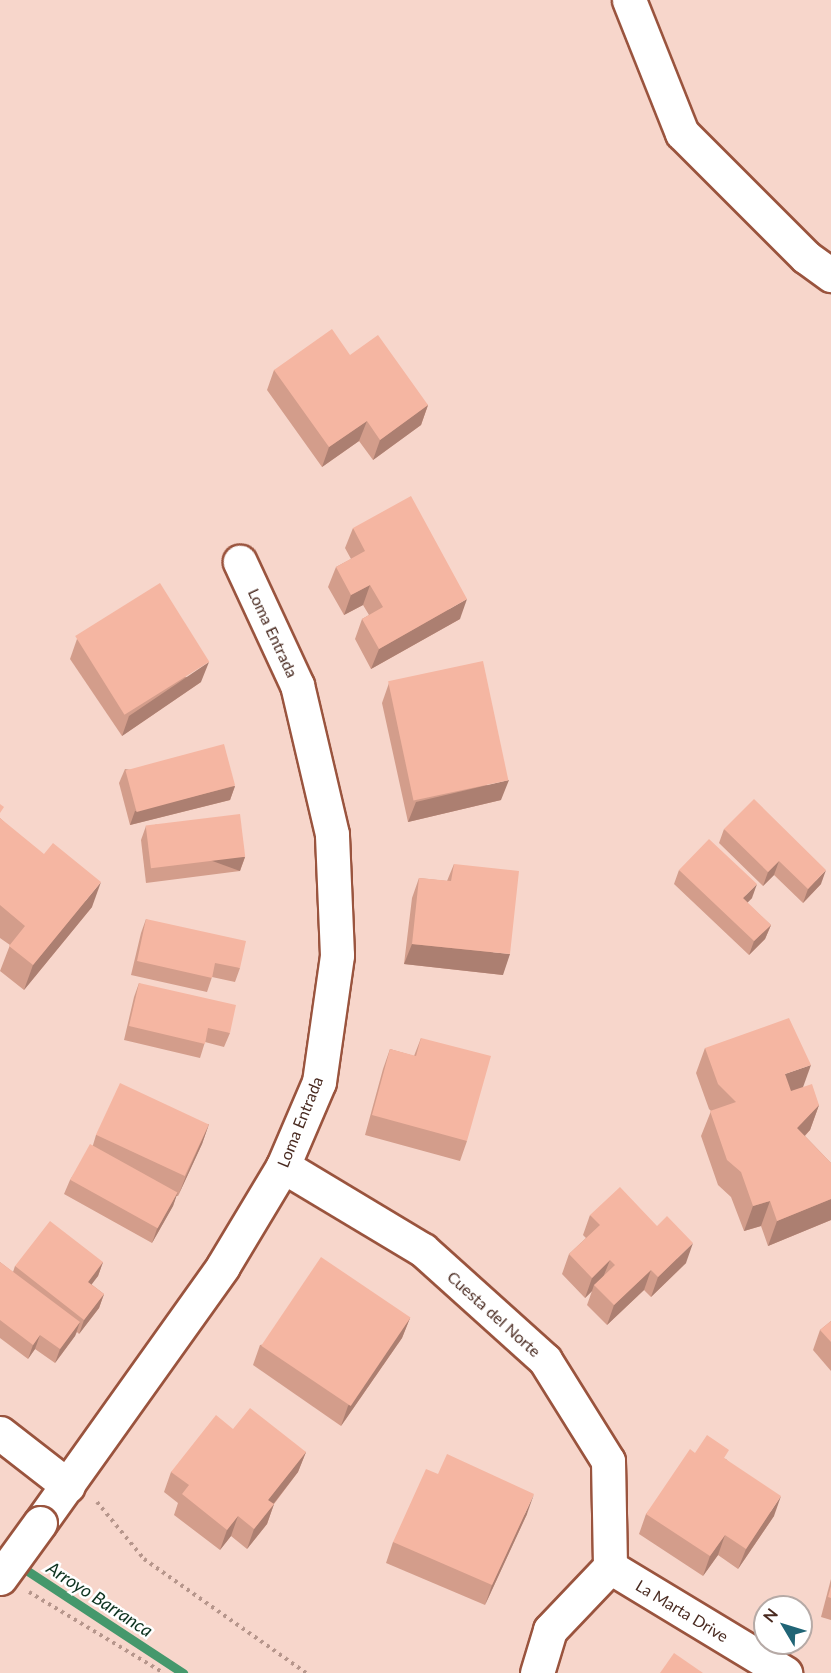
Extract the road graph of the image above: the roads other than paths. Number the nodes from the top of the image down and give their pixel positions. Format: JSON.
{"nodes":[{"id":1,"x":629,"y":0,"type":"edge"},
{"id":2,"x":831,"y":275,"type":"edge"},
{"id":3,"x":240,"y":562,"type":"dead end"},
{"id":4,"x":283,"y":1166,"type":"junction"},
{"id":5,"x":0,"y":1433,"type":"edge"},
{"id":6,"x":71,"y":1481,"type":"junction"},
{"id":7,"x":610,"y":1567,"type":"junction"},
{"id":8,"x":10,"y":1582,"type":"edge"},
{"id":9,"x":537,"y":1673,"type":"edge"},
{"id":10,"x":785,"y":1673,"type":"edge"}],
"edges":[{"from":1,"to":2,"type":"street"},
{"from":3,"to":4,"type":"street","name":"Loma Entrada"},
{"from":4,"to":6,"type":"street","name":"Loma Entrada"},
{"from":4,"to":7,"type":"street","name":"Cuesta del Norte"},
{"from":5,"to":6,"type":"street"},
{"from":6,"to":8,"type":"street","name":"Loma Entrada","bridge":true},
{"from":7,"to":9,"type":"street"},
{"from":7,"to":10,"type":"street","name":"La Marta Drive"}]}
